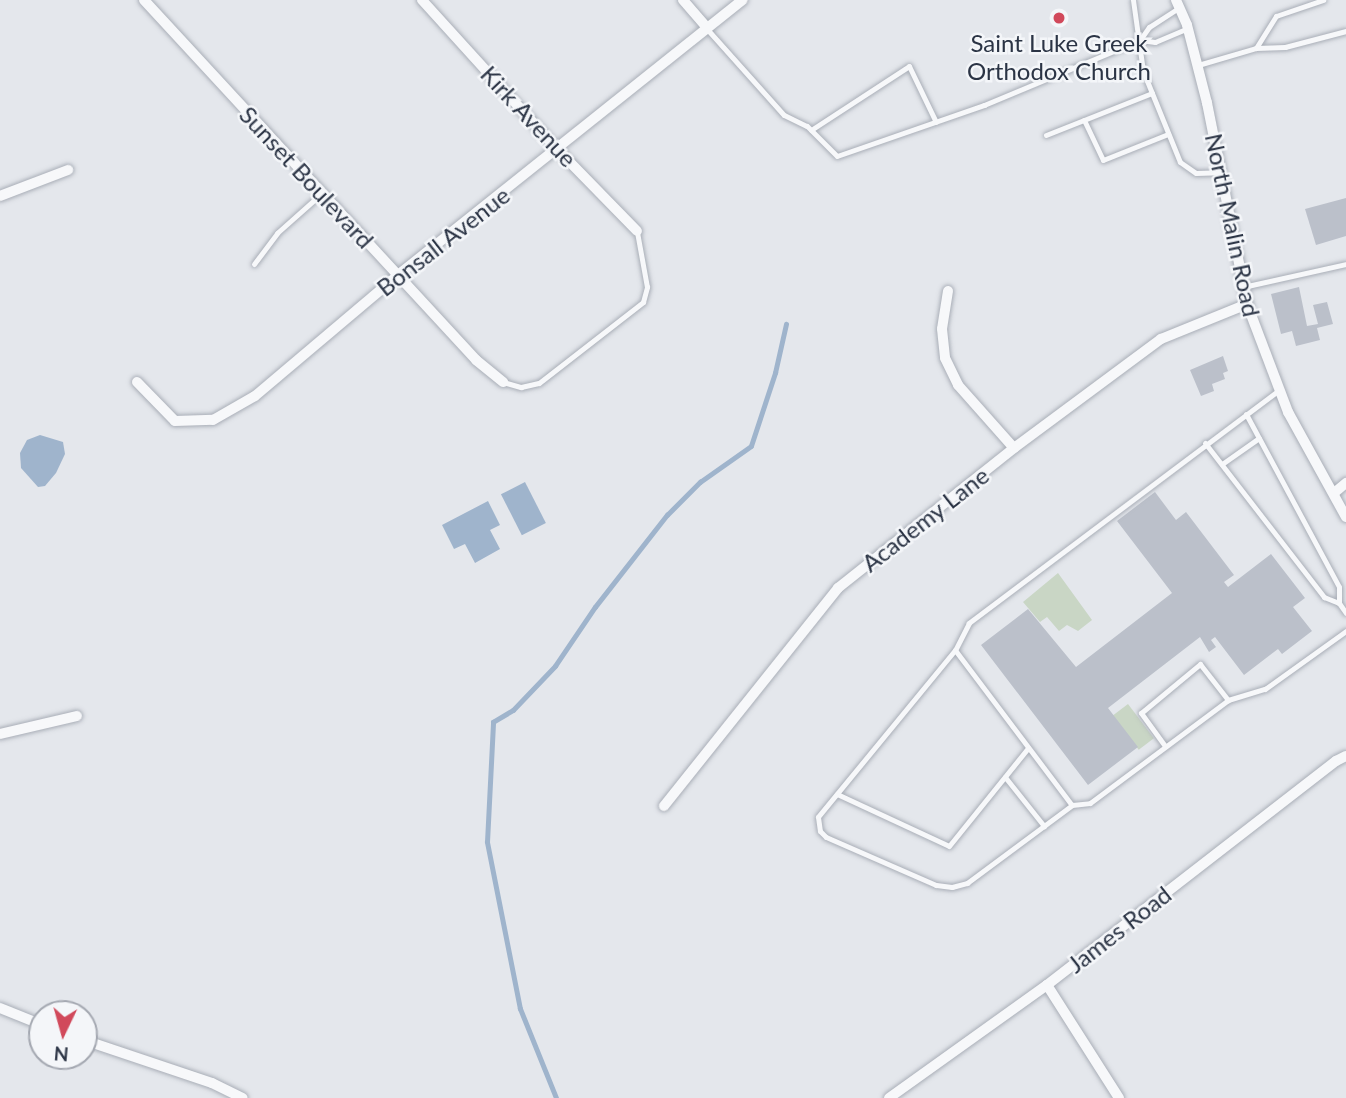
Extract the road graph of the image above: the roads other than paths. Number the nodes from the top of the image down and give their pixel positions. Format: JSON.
{"nodes":[{"id":1,"x":144,"y":0,"type":"edge"},
{"id":2,"x":422,"y":0,"type":"edge"},
{"id":3,"x":683,"y":0,"type":"edge"},
{"id":4,"x":743,"y":0,"type":"edge"},
{"id":5,"x":1133,"y":0,"type":"edge"},
{"id":6,"x":1323,"y":0,"type":"edge"},
{"id":7,"x":1178,"y":3,"type":"edge"},
{"id":8,"x":707,"y":28,"type":"junction"},
{"id":9,"x":1188,"y":28,"type":"junction"},
{"id":10,"x":1346,"y":31,"type":"edge"},
{"id":11,"x":1140,"y":40,"type":"junction"},
{"id":12,"x":1256,"y":48,"type":"junction"},
{"id":13,"x":1198,"y":65,"type":"junction"},
{"id":14,"x":1152,"y":93,"type":"junction"},
{"id":15,"x":1084,"y":120,"type":"junction"},
{"id":16,"x":936,"y":122,"type":"junction"},
{"id":17,"x":811,"y":130,"type":"junction"},
{"id":18,"x":1168,"y":134,"type":"junction"},
{"id":19,"x":1046,"y":135,"type":"dead end"},
{"id":20,"x":558,"y":150,"type":"junction"},
{"id":21,"x":68,"y":170,"type":"dead end"},
{"id":22,"x":1221,"y":172,"type":"junction"},
{"id":23,"x":322,"y":193,"type":"junction"},
{"id":24,"x":0,"y":196,"type":"edge"},
{"id":25,"x":637,"y":231,"type":"joint"},
{"id":26,"x":254,"y":264,"type":"dead end"},
{"id":27,"x":1346,"y":264,"type":"edge"},
{"id":28,"x":398,"y":275,"type":"junction"},
{"id":29,"x":1243,"y":287,"type":"junction"},
{"id":30,"x":948,"y":291,"type":"dead end"},
{"id":31,"x":1247,"y":304,"type":"junction"},
{"id":32,"x":137,"y":382,"type":"dead end"},
{"id":33,"x":503,"y":382,"type":"joint"},
{"id":34,"x":1279,"y":389,"type":"junction"},
{"id":35,"x":1246,"y":414,"type":"junction"},
{"id":36,"x":1259,"y":438,"type":"junction"},
{"id":37,"x":1205,"y":443,"type":"junction"},
{"id":38,"x":1014,"y":448,"type":"junction"},
{"id":39,"x":1222,"y":464,"type":"junction"},
{"id":40,"x":1346,"y":483,"type":"edge"},
{"id":41,"x":1334,"y":493,"type":"junction"},
{"id":42,"x":1346,"y":517,"type":"edge"},
{"id":43,"x":1339,"y":603,"type":"junction"},
{"id":44,"x":1346,"y":613,"type":"edge"},
{"id":45,"x":1346,"y":631,"type":"edge"},
{"id":46,"x":955,"y":650,"type":"junction"},
{"id":47,"x":1228,"y":700,"type":"junction"},
{"id":48,"x":78,"y":716,"type":"dead end"},
{"id":49,"x":0,"y":734,"type":"edge"},
{"id":50,"x":1165,"y":747,"type":"junction"},
{"id":51,"x":1028,"y":748,"type":"junction"},
{"id":52,"x":1346,"y":756,"type":"edge"},
{"id":53,"x":1005,"y":777,"type":"junction"},
{"id":54,"x":837,"y":794,"type":"junction"},
{"id":55,"x":1072,"y":805,"type":"junction"},
{"id":56,"x":664,"y":806,"type":"dead end"},
{"id":57,"x":1044,"y":826,"type":"junction"},
{"id":58,"x":1047,"y":985,"type":"junction"},
{"id":59,"x":0,"y":1008,"type":"edge"},
{"id":60,"x":28,"y":1019,"type":"edge"},
{"id":61,"x":98,"y":1045,"type":"edge"},
{"id":62,"x":243,"y":1098,"type":"edge"},
{"id":63,"x":889,"y":1098,"type":"edge"},
{"id":64,"x":1119,"y":1098,"type":"edge"}],
"edges":[{"from":1,"to":23,"type":"street","name":"Sunset Boulevard"},
{"from":2,"to":20,"type":"street","name":"Kirk Avenue"},
{"from":3,"to":8,"type":"street"},
{"from":4,"to":8,"type":"street","name":"Bonsall Avenue"},
{"from":5,"to":11,"type":"lane"},
{"from":6,"to":12,"type":"lane"},
{"from":7,"to":9,"type":"street","name":"North Malin Road"},
{"from":7,"to":11,"type":"lane"},
{"from":8,"to":17,"type":"lane"},
{"from":8,"to":20,"type":"street","name":"Bonsall Avenue"},
{"from":9,"to":11,"type":"lane"},
{"from":9,"to":13,"type":"street","name":"North Malin Road"},
{"from":10,"to":12,"type":"lane"},
{"from":11,"to":14,"type":"lane"},
{"from":11,"to":16,"type":"lane"},
{"from":12,"to":13,"type":"lane"},
{"from":13,"to":22,"type":"street","name":"North Malin Road"},
{"from":14,"to":15,"type":"lane"},
{"from":14,"to":18,"type":"lane"},
{"from":15,"to":18,"type":"lane"},
{"from":15,"to":19,"type":"lane"},
{"from":16,"to":17,"type":"lane"},
{"from":16,"to":17,"type":"lane"},
{"from":18,"to":22,"type":"lane"},
{"from":20,"to":25,"type":"street","name":"Kirk Avenue"},
{"from":20,"to":28,"type":"street","name":"Bonsall Avenue"},
{"from":21,"to":24,"type":"street"},
{"from":22,"to":29,"type":"street","name":"North Malin Road"},
{"from":23,"to":26,"type":"lane"},
{"from":23,"to":28,"type":"street","name":"Sunset Boulevard"},
{"from":25,"to":33,"type":"lane"},
{"from":27,"to":29,"type":"lane"},
{"from":28,"to":32,"type":"street","name":"Bonsall Avenue"},
{"from":28,"to":33,"type":"street","name":"Sunset Boulevard"},
{"from":29,"to":31,"type":"street","name":"North Malin Road"},
{"from":30,"to":38,"type":"street"},
{"from":31,"to":34,"type":"street","name":"North Malin Road"},
{"from":31,"to":38,"type":"street","name":"Academy Lane"},
{"from":34,"to":35,"type":"lane"},
{"from":34,"to":41,"type":"street","name":"North Malin Road"},
{"from":35,"to":36,"type":"lane"},
{"from":35,"to":37,"type":"lane"},
{"from":36,"to":39,"type":"lane"},
{"from":36,"to":43,"type":"lane"},
{"from":37,"to":39,"type":"lane"},
{"from":37,"to":46,"type":"lane"},
{"from":38,"to":56,"type":"street","name":"Academy Lane"},
{"from":39,"to":43,"type":"lane"},
{"from":40,"to":41,"type":"street"},
{"from":41,"to":42,"type":"street","name":"North Malin Road"},
{"from":43,"to":44,"type":"lane"},
{"from":45,"to":47,"type":"lane"},
{"from":46,"to":51,"type":"lane"},
{"from":46,"to":54,"type":"lane"},
{"from":47,"to":50,"type":"lane"},
{"from":47,"to":50,"type":"lane"},
{"from":48,"to":49,"type":"street"},
{"from":50,"to":55,"type":"lane"},
{"from":51,"to":53,"type":"lane"},
{"from":51,"to":55,"type":"lane"},
{"from":52,"to":58,"type":"street","name":"James Road"},
{"from":53,"to":54,"type":"lane"},
{"from":53,"to":57,"type":"lane"},
{"from":54,"to":57,"type":"lane"},
{"from":55,"to":57,"type":"lane"},
{"from":58,"to":63,"type":"street","name":"James Road"},
{"from":58,"to":64,"type":"street"},
{"from":59,"to":60,"type":"street"},
{"from":61,"to":62,"type":"street"}]}
